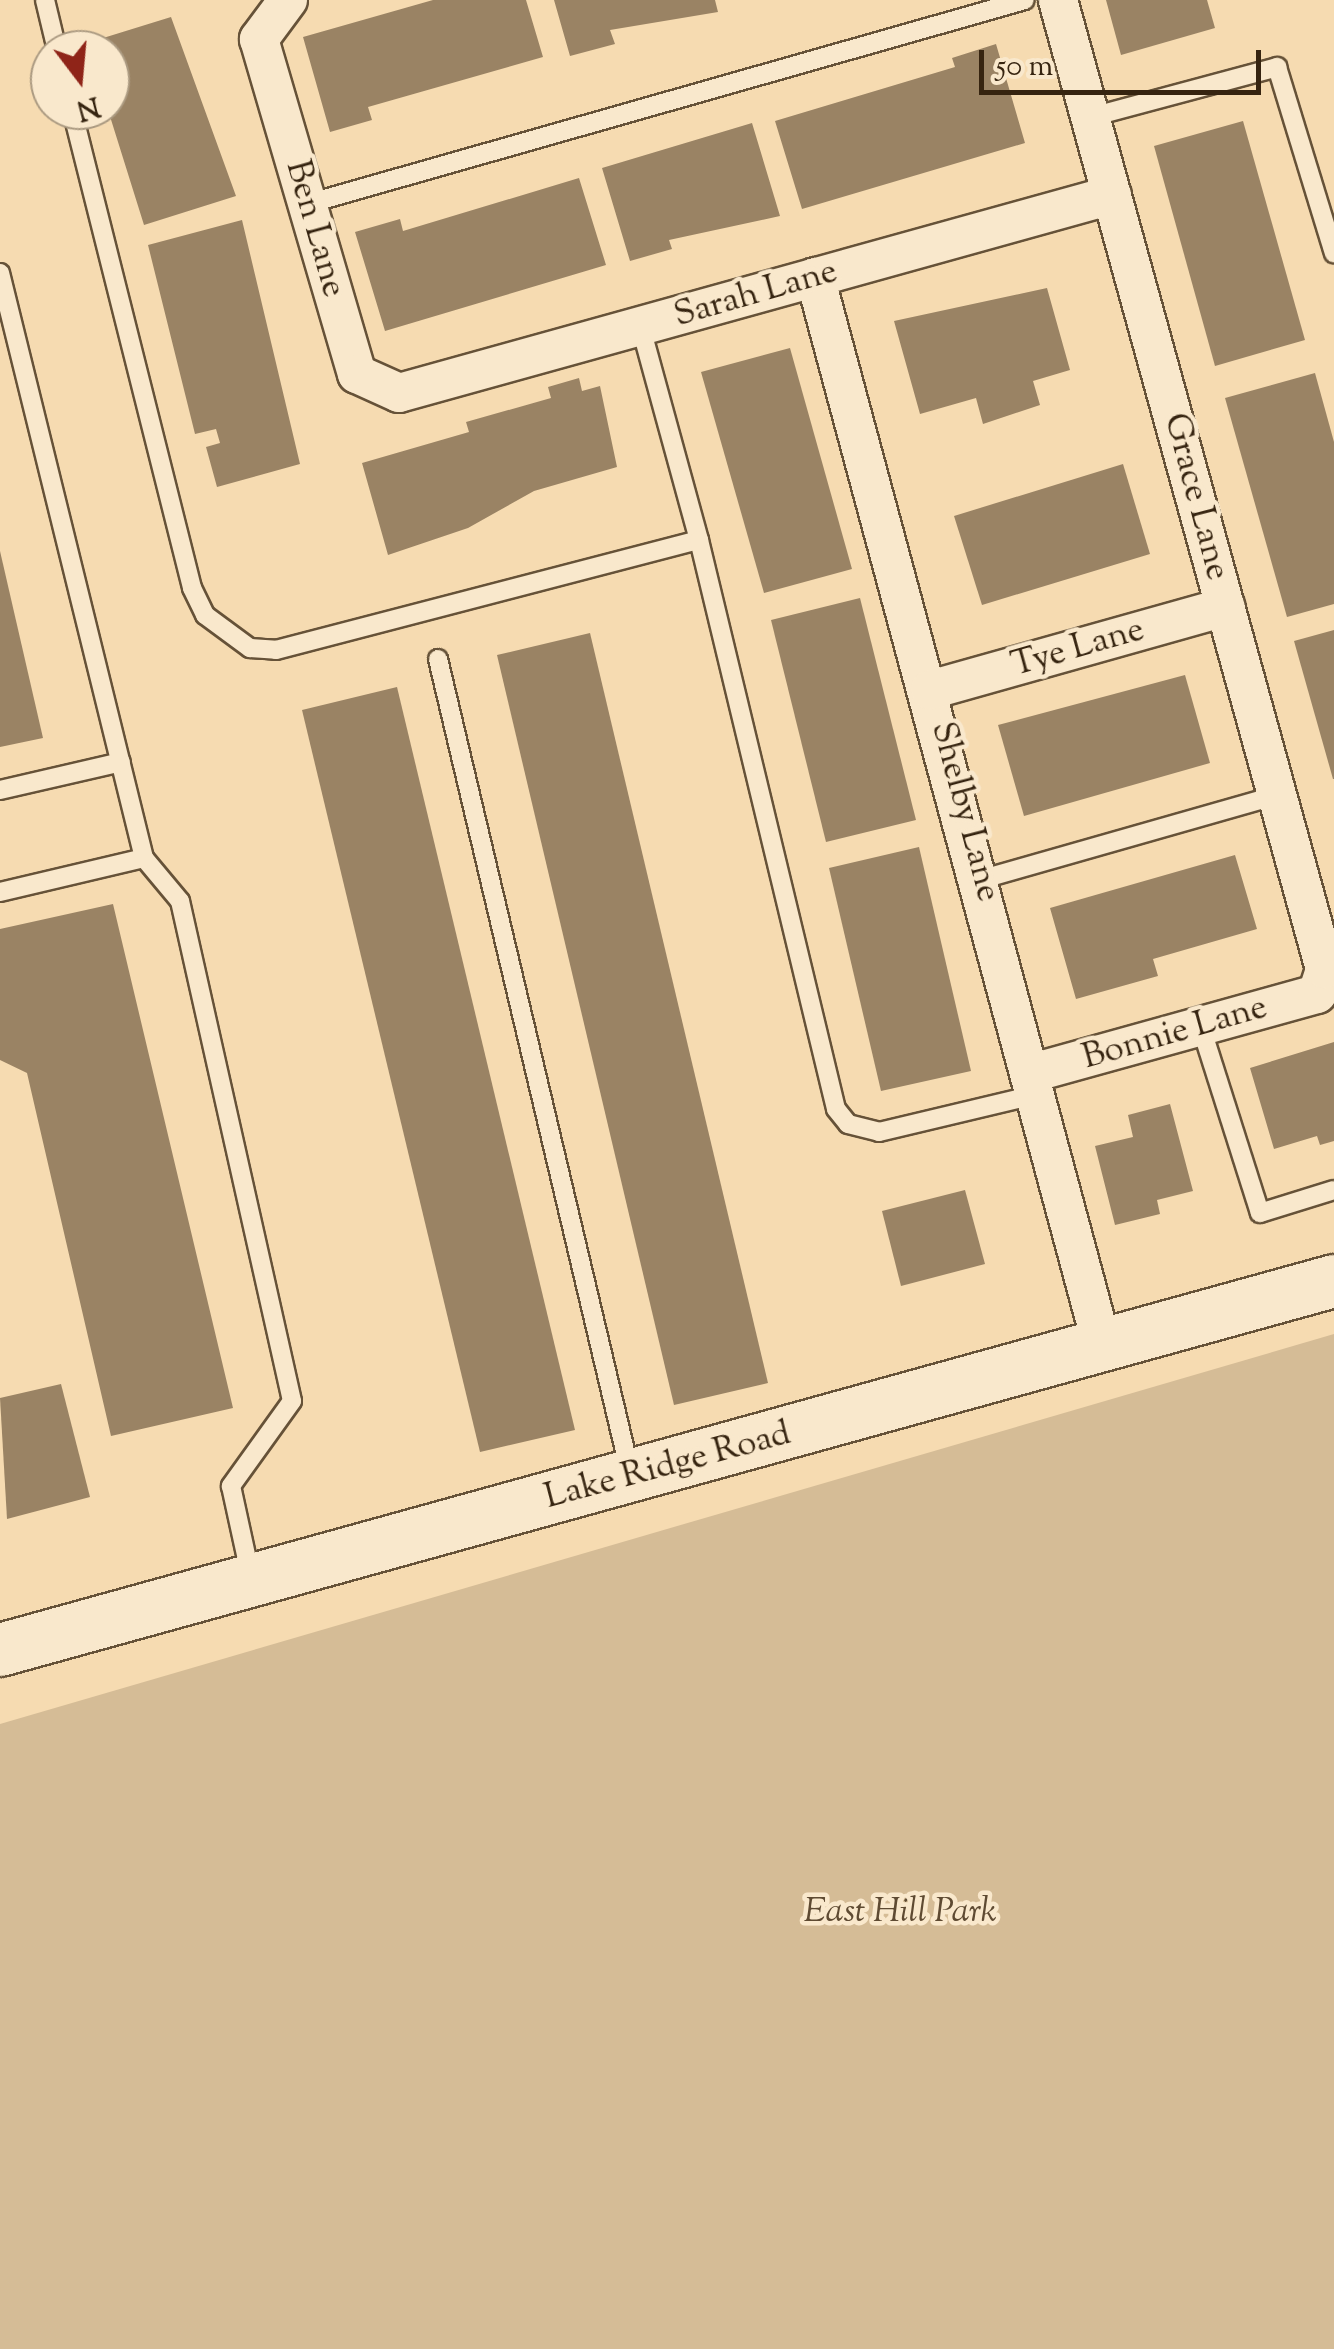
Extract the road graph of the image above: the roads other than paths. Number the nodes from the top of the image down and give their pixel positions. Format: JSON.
{"nodes":[{"id":1,"x":46,"y":0,"type":"edge"},
{"id":2,"x":288,"y":0,"type":"edge"},
{"id":3,"x":1025,"y":0,"type":"edge"},
{"id":4,"x":1058,"y":0,"type":"edge"},
{"id":5,"x":53,"y":30,"type":"edge"},
{"id":6,"x":1091,"y":117,"type":"junction"},
{"id":7,"x":77,"y":130,"type":"edge"},
{"id":8,"x":1112,"y":194,"type":"junction"},
{"id":9,"x":307,"y":204,"type":"junction"},
{"id":10,"x":1334,"y":254,"type":"edge"},
{"id":11,"x":0,"y":273,"type":"edge"},
{"id":12,"x":815,"y":277,"type":"junction"},
{"id":13,"x":642,"y":328,"type":"junction"},
{"id":14,"x":399,"y":393,"type":"joint"},
{"id":15,"x":699,"y":540,"type":"junction"},
{"id":16,"x":1226,"y":608,"type":"junction"},
{"id":17,"x":438,"y":659,"type":"dead end"},
{"id":18,"x":930,"y":690,"type":"junction"},
{"id":19,"x":120,"y":762,"type":"junction"},
{"id":20,"x":0,"y":790,"type":"edge"},
{"id":21,"x":1277,"y":795,"type":"junction"},
{"id":22,"x":144,"y":858,"type":"junction"},
{"id":23,"x":983,"y":879,"type":"junction"},
{"id":24,"x":0,"y":892,"type":"edge"},
{"id":25,"x":1317,"y":994,"type":"joint"},
{"id":26,"x":1201,"y":1027,"type":"junction"},
{"id":27,"x":1035,"y":1084,"type":"junction"},
{"id":28,"x":1334,"y":1190,"type":"edge"},
{"id":29,"x":1334,"y":1281,"type":"edge"},
{"id":30,"x":1102,"y":1349,"type":"junction"},
{"id":31,"x":631,"y":1477,"type":"junction"},
{"id":32,"x":251,"y":1581,"type":"junction"},
{"id":33,"x":0,"y":1650,"type":"edge"}],
"edges":[{"from":1,"to":5,"type":"lane"},
{"from":2,"to":9,"type":"street","name":"Ben Lane"},
{"from":3,"to":9,"type":"lane"},
{"from":4,"to":6,"type":"street","name":"Grace Lane"},
{"from":6,"to":8,"type":"street","name":"Grace Lane"},
{"from":6,"to":10,"type":"lane"},
{"from":7,"to":15,"type":"lane"},
{"from":8,"to":12,"type":"street","name":"Sarah Lane"},
{"from":8,"to":16,"type":"street","name":"Grace Lane"},
{"from":9,"to":14,"type":"street","name":"Ben Lane"},
{"from":11,"to":19,"type":"lane"},
{"from":12,"to":13,"type":"street","name":"Sarah Lane"},
{"from":12,"to":18,"type":"street","name":"Shelby Lane"},
{"from":13,"to":14,"type":"street","name":"Sarah Lane"},
{"from":13,"to":15,"type":"lane"},
{"from":15,"to":27,"type":"lane"},
{"from":16,"to":18,"type":"street","name":"Tye Lane"},
{"from":16,"to":21,"type":"street","name":"Grace Lane"},
{"from":17,"to":31,"type":"lane"},
{"from":18,"to":23,"type":"street","name":"Shelby Lane"},
{"from":19,"to":20,"type":"lane"},
{"from":19,"to":22,"type":"lane"},
{"from":21,"to":23,"type":"lane"},
{"from":21,"to":25,"type":"street","name":"Grace Lane"},
{"from":22,"to":24,"type":"lane"},
{"from":22,"to":32,"type":"lane"},
{"from":23,"to":27,"type":"street","name":"Shelby Lane"},
{"from":25,"to":26,"type":"street","name":"Bonnie Lane"},
{"from":26,"to":27,"type":"street","name":"Bonnie Lane"},
{"from":26,"to":28,"type":"lane"},
{"from":27,"to":30,"type":"street","name":"Shelby Lane"},
{"from":29,"to":30,"type":"street","name":"Lake Ridge Road"},
{"from":30,"to":31,"type":"street","name":"Lake Ridge Road"},
{"from":31,"to":32,"type":"street","name":"Lake Ridge Road"},
{"from":32,"to":33,"type":"street","name":"Lake Ridge Road"}]}
